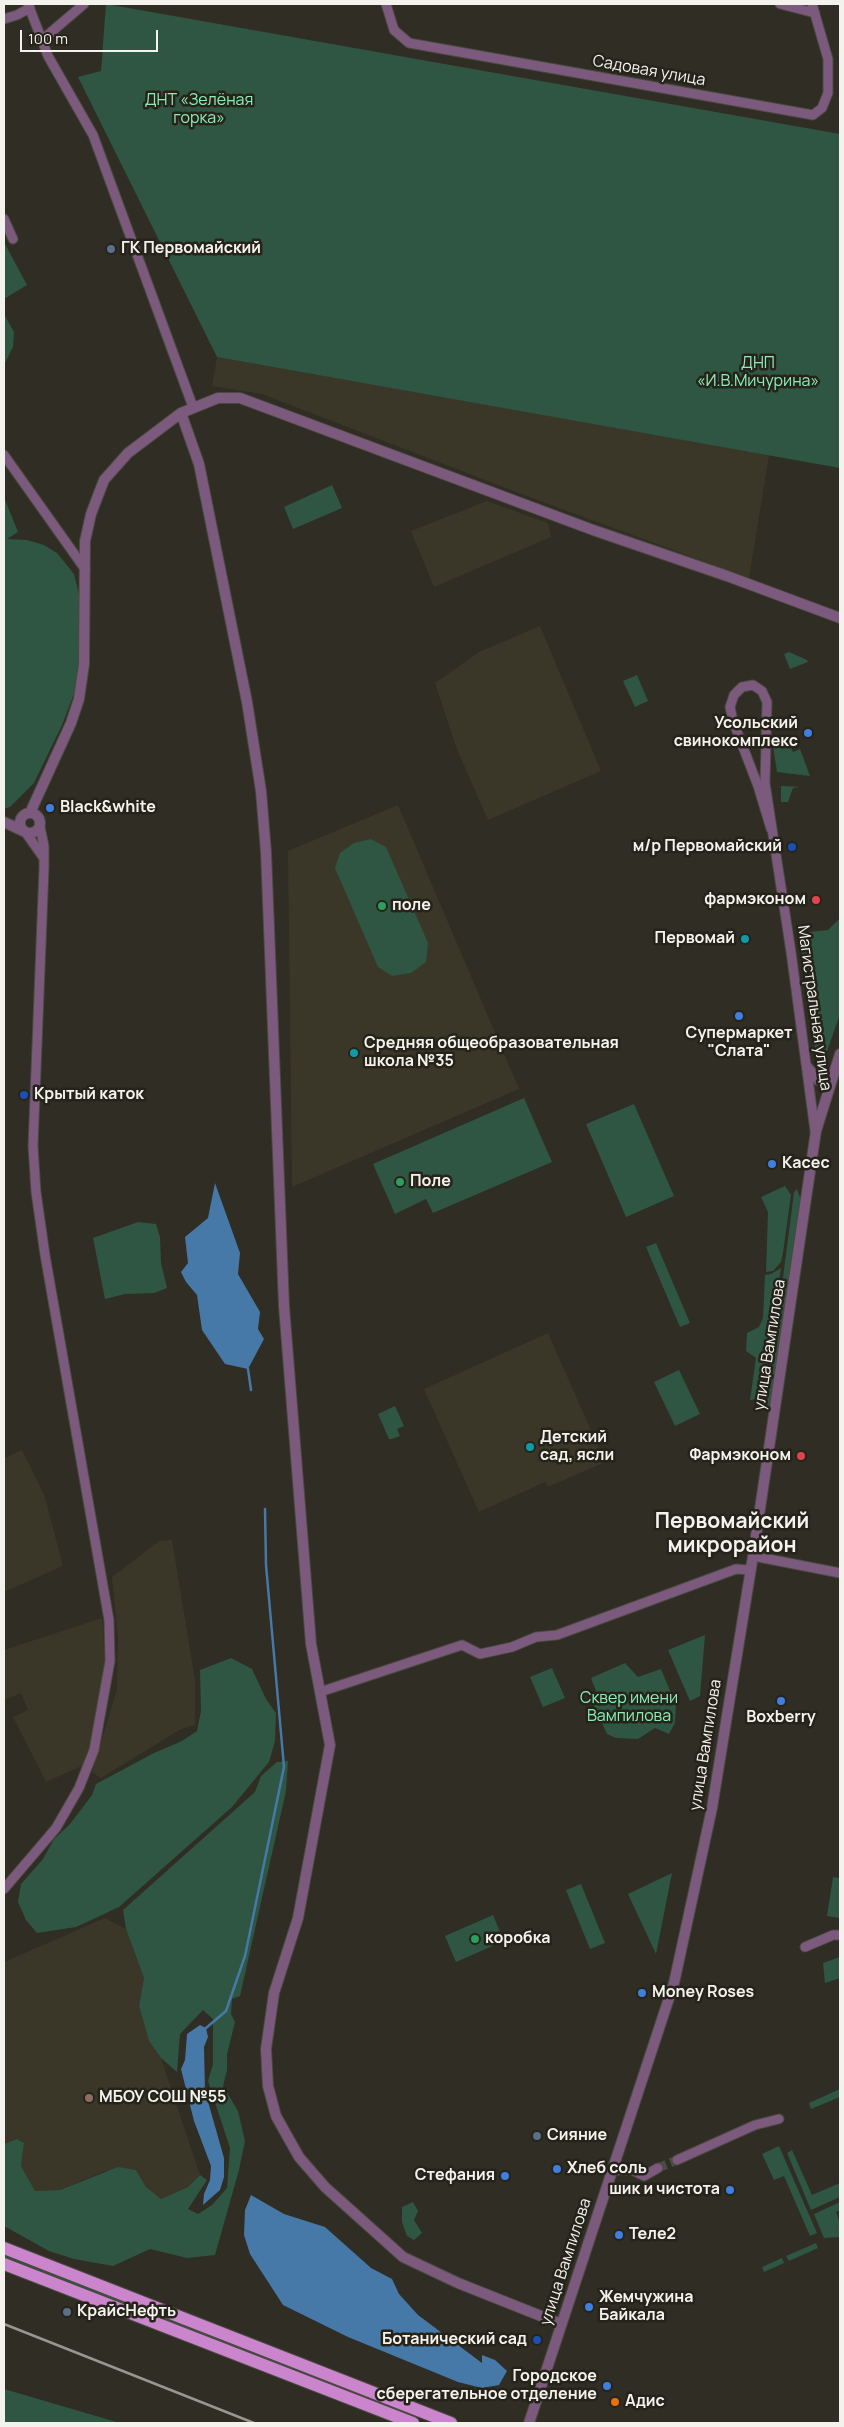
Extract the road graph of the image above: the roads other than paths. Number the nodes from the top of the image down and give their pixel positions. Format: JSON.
{"nodes":[{"id":1,"x":84,"y":4,"type":"edge"},
{"id":2,"x":386,"y":4,"type":"edge"},
{"id":3,"x":780,"y":4,"type":"edge"},
{"id":4,"x":29,"y":6,"type":"edge"},
{"id":5,"x":814,"y":8,"type":"edge"},
{"id":6,"x":4,"y":19,"type":"edge"},
{"id":7,"x":43,"y":39,"type":"junction"},
{"id":8,"x":4,"y":219,"type":"edge"},
{"id":9,"x":13,"y":239,"type":"dead end"},
{"id":10,"x":193,"y":407,"type":"junction"},
{"id":11,"x":181,"y":413,"type":"junction"},
{"id":12,"x":4,"y":455,"type":"edge"},
{"id":13,"x":85,"y":569,"type":"junction"},
{"id":14,"x":840,"y":618,"type":"edge"},
{"id":15,"x":42,"y":787,"type":"junction"},
{"id":16,"x":26,"y":814,"type":"junction"},
{"id":17,"x":4,"y":822,"type":"edge"},
{"id":18,"x":40,"y":823,"type":"junction"},
{"id":19,"x":771,"y":829,"type":"junction"},
{"id":20,"x":24,"y":832,"type":"junction"},
{"id":21,"x":44,"y":857,"type":"junction"},
{"id":22,"x":840,"y":1054,"type":"edge"},
{"id":23,"x":807,"y":1067,"type":"junction"},
{"id":24,"x":834,"y":1074,"type":"junction"},
{"id":25,"x":816,"y":1131,"type":"junction"},
{"id":26,"x":753,"y":1556,"type":"junction"},
{"id":27,"x":750,"y":1570,"type":"junction"},
{"id":28,"x":840,"y":1573,"type":"edge"},
{"id":29,"x":320,"y":1692,"type":"junction"},
{"id":30,"x":4,"y":1889,"type":"edge"},
{"id":31,"x":840,"y":1935,"type":"edge"},
{"id":32,"x":804,"y":1947,"type":"dead end"},
{"id":33,"x":779,"y":2119,"type":"dead end"},
{"id":34,"x":677,"y":2160,"type":"tunnel mouth"},
{"id":35,"x":658,"y":2168,"type":"tunnel mouth"},
{"id":36,"x":612,"y":2170,"type":"junction"},
{"id":37,"x":4,"y":2248,"type":"edge"},
{"id":38,"x":4,"y":2264,"type":"edge"},
{"id":39,"x":561,"y":2324,"type":"junction"},
{"id":40,"x":413,"y":2423,"type":"edge"},
{"id":41,"x":451,"y":2423,"type":"edge"},
{"id":42,"x":529,"y":2423,"type":"edge"}],
"edges":[{"from":1,"to":7,"type":"street"},
{"from":2,"to":5,"type":"street","name":"Садовая улица"},
{"from":3,"to":5,"type":"street"},
{"from":4,"to":6,"type":"street"},
{"from":4,"to":7,"type":"street"},
{"from":7,"to":10,"type":"street"},
{"from":8,"to":9,"type":"street"},
{"from":10,"to":11,"type":"street"},
{"from":10,"to":14,"type":"street"},
{"from":11,"to":13,"type":"street"},
{"from":11,"to":29,"type":"street"},
{"from":12,"to":13,"type":"street"},
{"from":13,"to":15,"type":"street"},
{"from":15,"to":16,"type":"street"},
{"from":15,"to":18,"type":"street"},
{"from":16,"to":17,"type":"street"},
{"from":16,"to":18,"type":"street"},
{"from":16,"to":20,"type":"street"},
{"from":17,"to":20,"type":"street"},
{"from":18,"to":20,"type":"street"},
{"from":18,"to":21,"type":"street"},
{"from":19,"to":19,"type":"street","name":"Магистральная улица"},
{"from":19,"to":23,"type":"street","name":"Магистральная улица"},
{"from":20,"to":21,"type":"street"},
{"from":21,"to":30,"type":"street"},
{"from":22,"to":24,"type":"street","name":"улица Вампилова"},
{"from":23,"to":24,"type":"street"},
{"from":23,"to":25,"type":"street","name":"Магистральная улица"},
{"from":24,"to":25,"type":"street","name":"улица Вампилова"},
{"from":25,"to":26,"type":"street","name":"улица Вампилова"},
{"from":26,"to":27,"type":"street","name":"улица Вампилова"},
{"from":26,"to":28,"type":"street"},
{"from":27,"to":29,"type":"street"},
{"from":27,"to":36,"type":"street","name":"улица Вампилова"},
{"from":29,"to":39,"type":"street"},
{"from":31,"to":32,"type":"street"},
{"from":33,"to":34,"type":"street"},
{"from":35,"to":36,"type":"street"},
{"from":36,"to":39,"type":"street","name":"улица Вампилова"},
{"from":37,"to":41,"type":"main road"},
{"from":38,"to":40,"type":"main road"},
{"from":39,"to":42,"type":"street","name":"улица Вампилова"}]}
